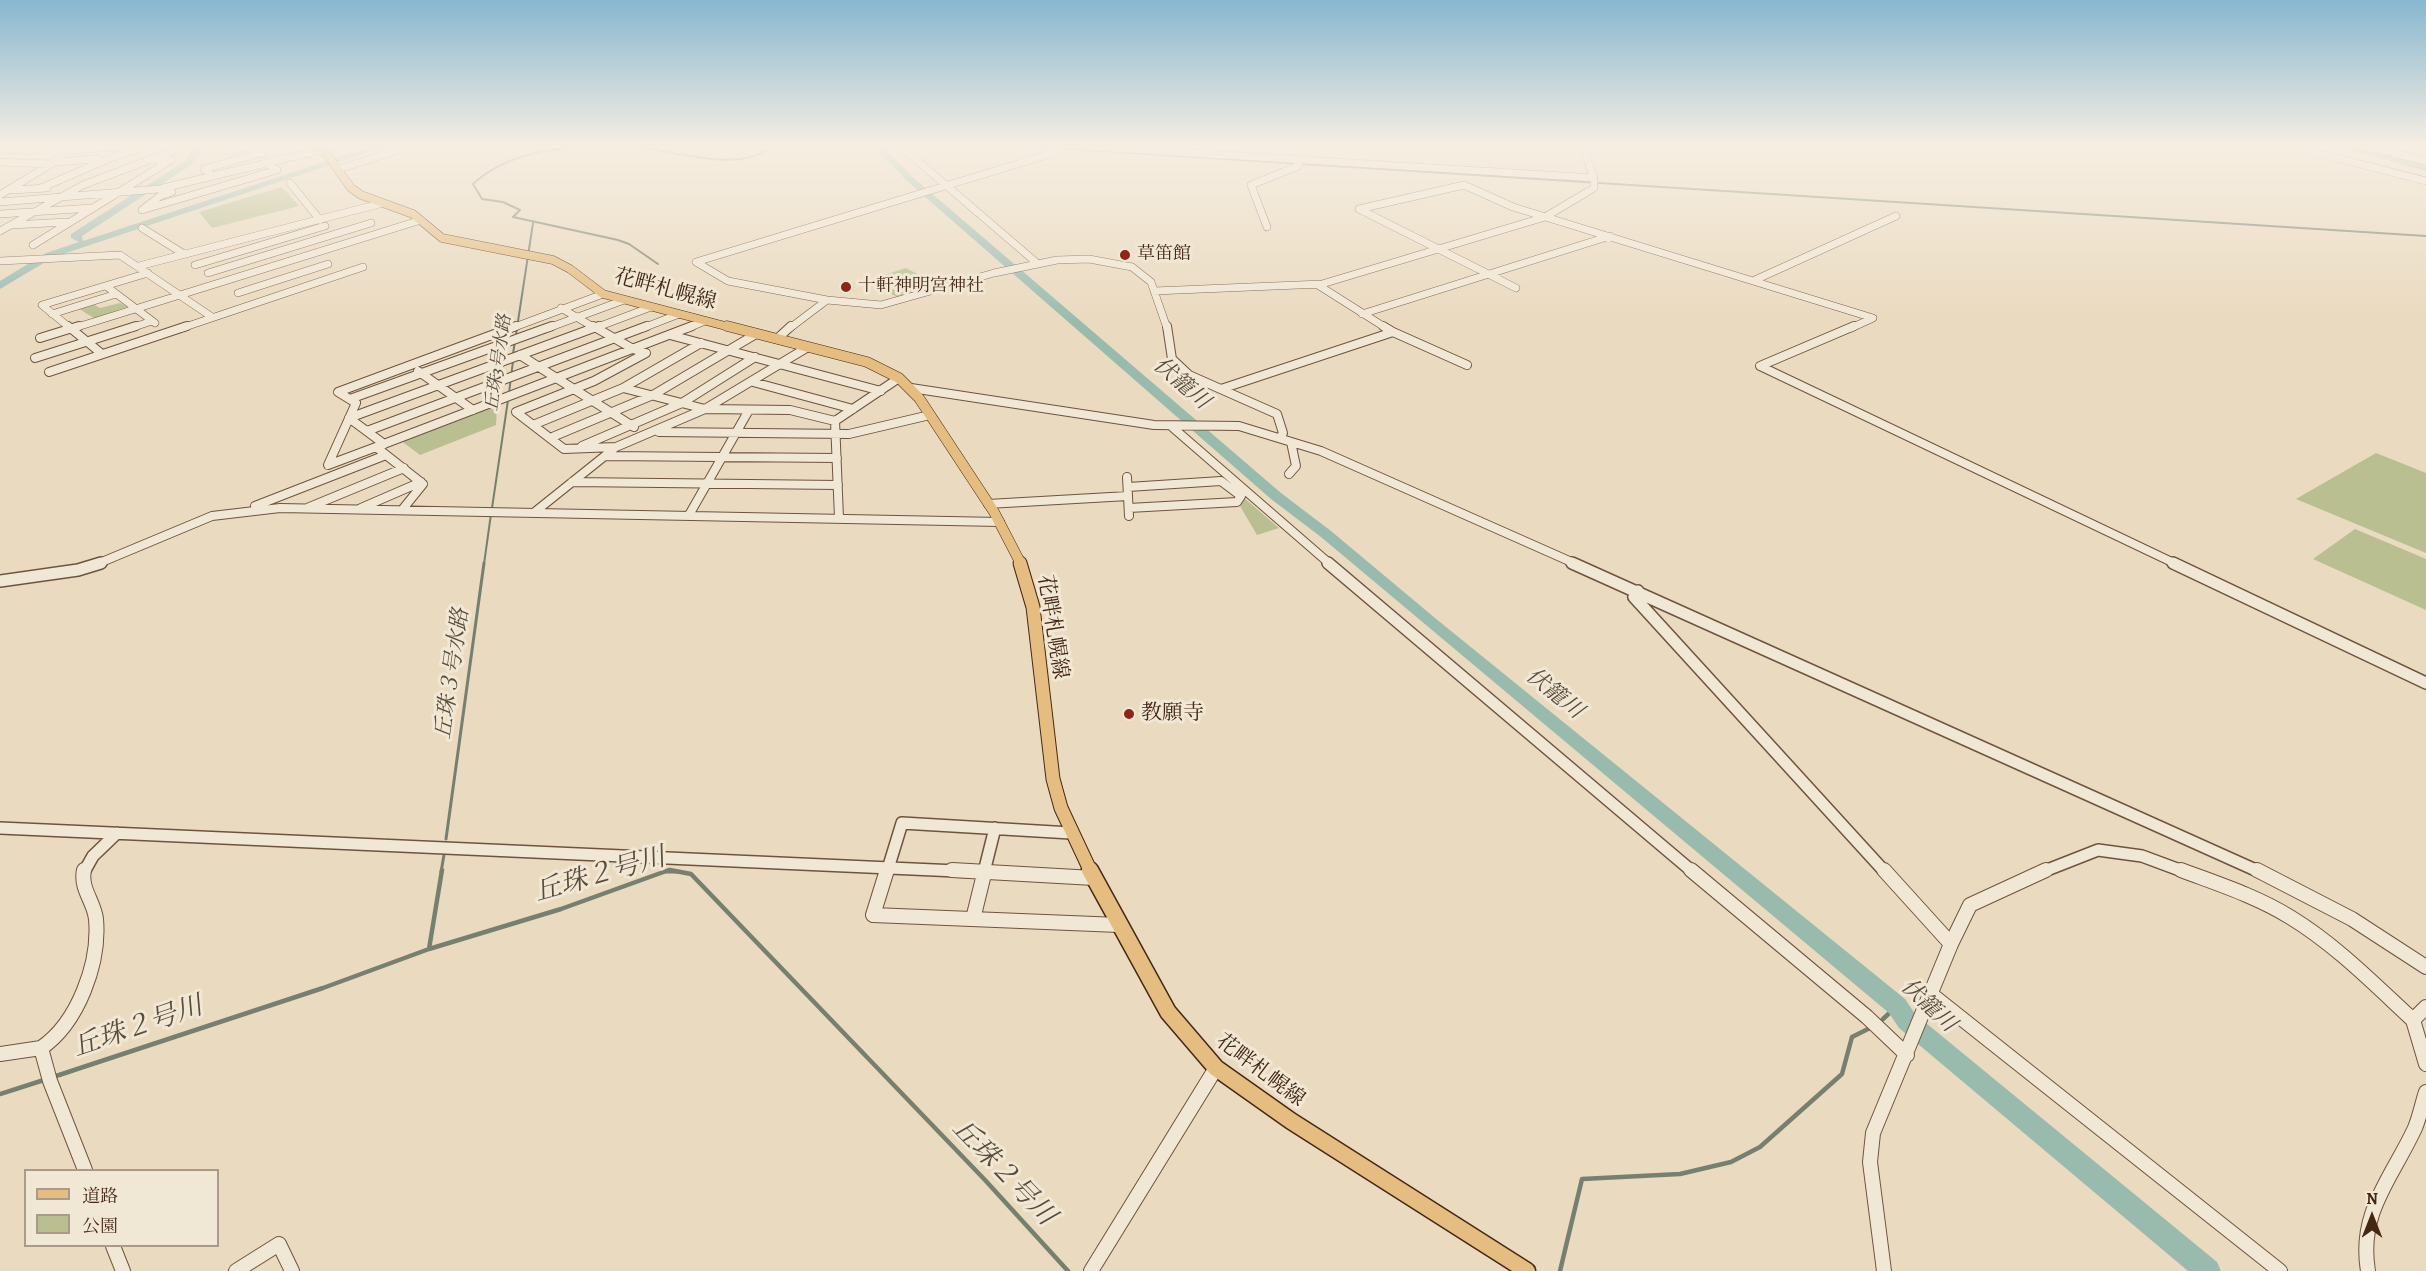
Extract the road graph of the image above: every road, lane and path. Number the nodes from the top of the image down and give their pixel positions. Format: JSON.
{"nodes":[{"id":1,"x":45,"y":204,"type":"edge"},
{"id":2,"x":101,"y":204,"type":"edge"},
{"id":3,"x":149,"y":204,"type":"edge"},
{"id":4,"x":161,"y":204,"type":"edge"},
{"id":5,"x":307,"y":204,"type":"edge"},
{"id":6,"x":379,"y":204,"type":"edge"},
{"id":7,"x":387,"y":204,"type":"edge"},
{"id":8,"x":885,"y":204,"type":"edge"},
{"id":9,"x":965,"y":204,"type":"edge"},
{"id":10,"x":1258,"y":204,"type":"edge"},
{"id":11,"x":1380,"y":204,"type":"edge"},
{"id":12,"x":1507,"y":204,"type":"edge"},
{"id":13,"x":1567,"y":204,"type":"edge"},
{"id":14,"x":95,"y":208,"type":"junction"},
{"id":15,"x":30,"y":213,"type":"junction"},
{"id":16,"x":0,"y":214,"type":"edge"},
{"id":17,"x":1896,"y":216,"type":"dead end"},
{"id":18,"x":1545,"y":217,"type":"junction"},
{"id":19,"x":363,"y":219,"type":"dead end"},
{"id":20,"x":421,"y":220,"type":"junction"},
{"id":21,"x":69,"y":222,"type":"junction"},
{"id":22,"x":322,"y":223,"type":"junction"},
{"id":23,"x":371,"y":224,"type":"junction"},
{"id":24,"x":0,"y":225,"type":"edge"},
{"id":25,"x":10,"y":225,"type":"junction"},
{"id":26,"x":1267,"y":227,"type":"dead end"},
{"id":27,"x":142,"y":228,"type":"dead end"},
{"id":28,"x":0,"y":231,"type":"edge"},
{"id":29,"x":386,"y":231,"type":"junction"},
{"id":30,"x":1610,"y":236,"type":"junction"},
{"id":31,"x":281,"y":237,"type":"junction"},
{"id":32,"x":33,"y":245,"type":"dead end"},
{"id":33,"x":296,"y":246,"type":"junction"},
{"id":34,"x":1437,"y":249,"type":"junction"},
{"id":35,"x":182,"y":255,"type":"junction"},
{"id":36,"x":310,"y":255,"type":"junction"},
{"id":37,"x":0,"y":261,"type":"edge"},
{"id":38,"x":328,"y":264,"type":"junction"},
{"id":39,"x":1035,"y":264,"type":"junction"},
{"id":40,"x":195,"y":265,"type":"junction"},
{"id":41,"x":139,"y":266,"type":"junction"},
{"id":42,"x":363,"y":267,"type":"dead end"},
{"id":43,"x":148,"y":273,"type":"junction"},
{"id":44,"x":208,"y":273,"type":"junction"},
{"id":45,"x":344,"y":273,"type":"junction"},
{"id":46,"x":1489,"y":275,"type":"junction"},
{"id":47,"x":1755,"y":280,"type":"junction"},
{"id":48,"x":222,"y":282,"type":"junction"},
{"id":49,"x":1318,"y":285,"type":"junction"},
{"id":50,"x":106,"y":286,"type":"junction"},
{"id":51,"x":1516,"y":288,"type":"dead end"},
{"id":52,"x":1155,"y":291,"type":"junction"},
{"id":53,"x":238,"y":292,"type":"junction"},
{"id":54,"x":116,"y":294,"type":"junction"},
{"id":55,"x":603,"y":294,"type":"junction"},
{"id":56,"x":179,"y":295,"type":"junction"},
{"id":57,"x":624,"y":300,"type":"junction"},
{"id":58,"x":827,"y":300,"type":"junction"},
{"id":59,"x":254,"y":303,"type":"junction"},
{"id":60,"x":651,"y":307,"type":"junction"},
{"id":61,"x":561,"y":308,"type":"junction"},
{"id":62,"x":134,"y":309,"type":"junction"},
{"id":63,"x":52,"y":314,"type":"junction"},
{"id":64,"x":679,"y":314,"type":"junction"},
{"id":65,"x":1362,"y":314,"type":"junction"},
{"id":66,"x":212,"y":317,"type":"junction"},
{"id":67,"x":577,"y":317,"type":"junction"},
{"id":68,"x":152,"y":321,"type":"junction"},
{"id":69,"x":705,"y":321,"type":"junction"},
{"id":70,"x":70,"y":328,"type":"junction"},
{"id":71,"x":595,"y":328,"type":"junction"},
{"id":72,"x":167,"y":332,"type":"junction"},
{"id":73,"x":1393,"y":332,"type":"junction"},
{"id":74,"x":756,"y":334,"type":"junction"},
{"id":75,"x":669,"y":335,"type":"junction"},
{"id":76,"x":40,"y":338,"type":"dead end"},
{"id":77,"x":614,"y":339,"type":"junction"},
{"id":78,"x":777,"y":339,"type":"junction"},
{"id":79,"x":86,"y":341,"type":"junction"},
{"id":80,"x":701,"y":343,"type":"junction"},
{"id":81,"x":808,"y":347,"type":"junction"},
{"id":82,"x":633,"y":349,"type":"junction"},
{"id":83,"x":728,"y":350,"type":"junction"},
{"id":84,"x":102,"y":354,"type":"junction"},
{"id":85,"x":516,"y":357,"type":"junction"},
{"id":86,"x":755,"y":357,"type":"junction"},
{"id":87,"x":36,"y":358,"type":"dead end"},
{"id":88,"x":408,"y":364,"type":"junction"},
{"id":89,"x":782,"y":364,"type":"junction"},
{"id":90,"x":1467,"y":365,"type":"dead end"},
{"id":91,"x":538,"y":367,"type":"junction"},
{"id":92,"x":49,"y":372,"type":"dead end"},
{"id":93,"x":421,"y":374,"type":"junction"},
{"id":94,"x":556,"y":378,"type":"junction"},
{"id":95,"x":899,"y":378,"type":"junction"},
{"id":96,"x":753,"y":382,"type":"junction"},
{"id":97,"x":438,"y":385,"type":"junction"},
{"id":98,"x":623,"y":388,"type":"junction"},
{"id":99,"x":911,"y":388,"type":"junction"},
{"id":100,"x":574,"y":389,"type":"junction"},
{"id":101,"x":1221,"y":389,"type":"junction"},
{"id":102,"x":881,"y":391,"type":"junction"},
{"id":103,"x":653,"y":395,"type":"junction"},
{"id":104,"x":456,"y":398,"type":"junction"},
{"id":105,"x":350,"y":399,"type":"junction"},
{"id":106,"x":592,"y":401,"type":"junction"},
{"id":107,"x":681,"y":403,"type":"junction"},
{"id":108,"x":853,"y":408,"type":"junction"},
{"id":109,"x":705,"y":409,"type":"junction"},
{"id":110,"x":473,"y":410,"type":"junction"},
{"id":111,"x":749,"y":410,"type":"junction"},
{"id":112,"x":611,"y":413,"type":"junction"},
{"id":113,"x":930,"y":415,"type":"junction"},
{"id":114,"x":349,"y":418,"type":"junction"},
{"id":115,"x":835,"y":421,"type":"junction"},
{"id":116,"x":533,"y":425,"type":"junction"},
{"id":117,"x":631,"y":425,"type":"junction"},
{"id":118,"x":1174,"y":426,"type":"junction"},
{"id":119,"x":367,"y":431,"type":"junction"},
{"id":120,"x":736,"y":433,"type":"junction"},
{"id":121,"x":651,"y":434,"type":"junction"},
{"id":122,"x":835,"y":434,"type":"junction"},
{"id":123,"x":550,"y":438,"type":"junction"},
{"id":124,"x":1286,"y":440,"type":"junction"},
{"id":125,"x":380,"y":446,"type":"junction"},
{"id":126,"x":616,"y":447,"type":"junction"},
{"id":127,"x":576,"y":448,"type":"junction"},
{"id":128,"x":386,"y":455,"type":"junction"},
{"id":129,"x":604,"y":456,"type":"junction"},
{"id":130,"x":722,"y":458,"type":"junction"},
{"id":131,"x":837,"y":458,"type":"junction"},
{"id":132,"x":404,"y":468,"type":"junction"},
{"id":133,"x":1289,"y":474,"type":"dead end"},
{"id":134,"x":421,"y":482,"type":"junction"},
{"id":135,"x":572,"y":482,"type":"junction"},
{"id":136,"x":707,"y":484,"type":"junction"},
{"id":137,"x":838,"y":485,"type":"junction"},
{"id":138,"x":1128,"y":487,"type":"junction"},
{"id":139,"x":988,"y":504,"type":"junction"},
{"id":140,"x":307,"y":508,"type":"junction"},
{"id":141,"x":361,"y":509,"type":"junction"},
{"id":142,"x":251,"y":510,"type":"junction"},
{"id":143,"x":402,"y":510,"type":"junction"},
{"id":144,"x":536,"y":512,"type":"junction"},
{"id":145,"x":689,"y":515,"type":"junction"},
{"id":146,"x":839,"y":518,"type":"junction"},
{"id":147,"x":1000,"y":522,"type":"junction"},
{"id":148,"x":0,"y":581,"type":"edge"},
{"id":149,"x":1638,"y":591,"type":"junction"},
{"id":150,"x":2426,"y":683,"type":"edge"},
{"id":151,"x":0,"y":828,"type":"edge"},
{"id":152,"x":995,"y":828,"type":"junction"},
{"id":153,"x":117,"y":833,"type":"junction"},
{"id":154,"x":1071,"y":833,"type":"junction"},
{"id":155,"x":888,"y":866,"type":"junction"},
{"id":156,"x":984,"y":871,"type":"junction"},
{"id":157,"x":1094,"y":878,"type":"junction"},
{"id":158,"x":973,"y":918,"type":"junction"},
{"id":159,"x":1119,"y":924,"type":"junction"},
{"id":160,"x":1951,"y":944,"type":"junction"},
{"id":161,"x":2426,"y":967,"type":"edge"},
{"id":162,"x":1930,"y":999,"type":"junction"},
{"id":163,"x":2426,"y":1007,"type":"edge"},
{"id":164,"x":2413,"y":1020,"type":"junction"},
{"id":165,"x":41,"y":1048,"type":"junction"},
{"id":166,"x":1910,"y":1049,"type":"junction"},
{"id":167,"x":0,"y":1054,"type":"edge"},
{"id":168,"x":2426,"y":1064,"type":"edge"},
{"id":169,"x":1216,"y":1068,"type":"junction"},
{"id":170,"x":2426,"y":1092,"type":"edge"},
{"id":171,"x":84,"y":1169,"type":"edge"},
{"id":172,"x":114,"y":1247,"type":"edge"},
{"id":173,"x":123,"y":1271,"type":"edge"},
{"id":174,"x":236,"y":1271,"type":"edge"},
{"id":175,"x":292,"y":1271,"type":"edge"},
{"id":176,"x":1091,"y":1271,"type":"edge"},
{"id":177,"x":1527,"y":1271,"type":"edge"},
{"id":178,"x":1884,"y":1271,"type":"edge"},
{"id":179,"x":2280,"y":1271,"type":"edge"},
{"id":180,"x":2368,"y":1271,"type":"edge"}],
"edges":[{"from":1,"to":15,"type":"street"},
{"from":2,"to":14,"type":"street"},
{"from":3,"to":4,"type":"street"},
{"from":5,"to":22,"type":"street"},
{"from":6,"to":22,"type":"street"},
{"from":7,"to":20,"type":"main road","name":"花畔札幌線"},
{"from":8,"to":58,"type":"street"},
{"from":9,"to":39,"type":"street"},
{"from":10,"to":26,"type":"street"},
{"from":11,"to":34,"type":"street"},
{"from":12,"to":18,"type":"street"},
{"from":13,"to":18,"type":"street"},
{"from":14,"to":15,"type":"street"},
{"from":14,"to":21,"type":"street"},
{"from":15,"to":16,"type":"street"},
{"from":15,"to":25,"type":"street"},
{"from":17,"to":47,"type":"street"},
{"from":18,"to":30,"type":"street"},
{"from":18,"to":34,"type":"street"},
{"from":19,"to":23,"type":"street"},
{"from":20,"to":29,"type":"street"},
{"from":20,"to":55,"type":"main road","name":"花畔札幌線"},
{"from":21,"to":25,"type":"street"},
{"from":21,"to":32,"type":"street"},
{"from":22,"to":31,"type":"street"},
{"from":22,"to":35,"type":"street"},
{"from":23,"to":29,"type":"street"},
{"from":23,"to":33,"type":"street"},
{"from":24,"to":25,"type":"street"},
{"from":25,"to":28,"type":"street"},
{"from":27,"to":35,"type":"street"},
{"from":29,"to":36,"type":"street"},
{"from":30,"to":46,"type":"street"},
{"from":30,"to":47,"type":"street"},
{"from":31,"to":33,"type":"street"},
{"from":31,"to":40,"type":"street"},
{"from":33,"to":36,"type":"street"},
{"from":33,"to":44,"type":"street"},
{"from":34,"to":46,"type":"street"},
{"from":34,"to":49,"type":"street"},
{"from":35,"to":40,"type":"street"},
{"from":35,"to":41,"type":"street"},
{"from":36,"to":38,"type":"street"},
{"from":36,"to":48,"type":"street"},
{"from":37,"to":41,"type":"street"},
{"from":38,"to":45,"type":"street"},
{"from":38,"to":53,"type":"street"},
{"from":39,"to":52,"type":"street"},
{"from":39,"to":58,"type":"street"},
{"from":40,"to":44,"type":"street"},
{"from":41,"to":43,"type":"street"},
{"from":42,"to":45,"type":"street"},
{"from":43,"to":50,"type":"street"},
{"from":43,"to":56,"type":"street"},
{"from":44,"to":48,"type":"street"},
{"from":45,"to":59,"type":"street"},
{"from":46,"to":51,"type":"street"},
{"from":46,"to":65,"type":"street"},
{"from":47,"to":150,"type":"street"},
{"from":48,"to":53,"type":"street"},
{"from":48,"to":56,"type":"street"},
{"from":49,"to":52,"type":"street"},
{"from":49,"to":65,"type":"street"},
{"from":50,"to":54,"type":"street"},
{"from":50,"to":63,"type":"street"},
{"from":52,"to":101,"type":"street"},
{"from":53,"to":59,"type":"street"},
{"from":54,"to":62,"type":"street"},
{"from":54,"to":63,"type":"street"},
{"from":55,"to":57,"type":"main road","name":"花畔札幌線"},
{"from":55,"to":61,"type":"street"},
{"from":56,"to":62,"type":"street"},
{"from":56,"to":66,"type":"street"},
{"from":57,"to":60,"type":"main road","name":"花畔札幌線"},
{"from":57,"to":67,"type":"street"},
{"from":58,"to":78,"type":"street"},
{"from":59,"to":66,"type":"street"},
{"from":60,"to":64,"type":"main road","name":"花畔札幌線"},
{"from":60,"to":71,"type":"street"},
{"from":61,"to":67,"type":"street"},
{"from":61,"to":88,"type":"street"},
{"from":62,"to":68,"type":"street"},
{"from":62,"to":70,"type":"street"},
{"from":63,"to":70,"type":"street"},
{"from":64,"to":69,"type":"main road","name":"花畔札幌線"},
{"from":64,"to":77,"type":"street"},
{"from":65,"to":73,"type":"street"},
{"from":66,"to":72,"type":"street"},
{"from":67,"to":71,"type":"street"},
{"from":67,"to":93,"type":"street"},
{"from":68,"to":72,"type":"street"},
{"from":68,"to":79,"type":"street"},
{"from":69,"to":74,"type":"main road","name":"花畔札幌線"},
{"from":69,"to":75,"type":"street"},
{"from":70,"to":76,"type":"street"},
{"from":70,"to":79,"type":"street"},
{"from":71,"to":77,"type":"street"},
{"from":71,"to":85,"type":"street"},
{"from":72,"to":84,"type":"street"},
{"from":73,"to":90,"type":"street"},
{"from":73,"to":101,"type":"street"},
{"from":74,"to":78,"type":"main road","name":"花畔札幌線"},
{"from":74,"to":83,"type":"street"},
{"from":75,"to":80,"type":"street"},
{"from":75,"to":82,"type":"street"},
{"from":77,"to":82,"type":"street"},
{"from":77,"to":91,"type":"street"},
{"from":78,"to":81,"type":"main road","name":"花畔札幌線"},
{"from":79,"to":84,"type":"street"},
{"from":79,"to":87,"type":"street"},
{"from":80,"to":83,"type":"street"},
{"from":80,"to":98,"type":"street"},
{"from":81,"to":89,"type":"street"},
{"from":81,"to":95,"type":"main road","name":"花畔札幌線"},
{"from":82,"to":94,"type":"street"},
{"from":82,"to":100,"type":"street"},
{"from":83,"to":86,"type":"street"},
{"from":83,"to":103,"type":"street"},
{"from":84,"to":92,"type":"street"},
{"from":85,"to":91,"type":"street"},
{"from":85,"to":97,"type":"street"},
{"from":86,"to":89,"type":"street"},
{"from":86,"to":107,"type":"street"},
{"from":88,"to":93,"type":"street"},
{"from":88,"to":105,"type":"street"},
{"from":89,"to":96,"type":"street"},
{"from":89,"to":102,"type":"street"},
{"from":91,"to":94,"type":"street"},
{"from":91,"to":104,"type":"street"},
{"from":93,"to":97,"type":"street"},
{"from":93,"to":105,"type":"street"},
{"from":94,"to":100,"type":"street"},
{"from":94,"to":110,"type":"street"},
{"from":95,"to":99,"type":"main road","name":"花畔札幌線"},
{"from":95,"to":102,"type":"street"},
{"from":96,"to":108,"type":"street"},
{"from":96,"to":109,"type":"street"},
{"from":97,"to":104,"type":"street"},
{"from":97,"to":114,"type":"street"},
{"from":98,"to":103,"type":"street"},
{"from":98,"to":106,"type":"street"},
{"from":99,"to":113,"type":"main road","name":"花畔札幌線"},
{"from":99,"to":118,"type":"street"},
{"from":100,"to":106,"type":"street"},
{"from":100,"to":116,"type":"street"},
{"from":101,"to":124,"type":"street"},
{"from":102,"to":108,"type":"street"},
{"from":103,"to":107,"type":"street"},
{"from":103,"to":112,"type":"street"},
{"from":104,"to":110,"type":"street"},
{"from":104,"to":119,"type":"street"},
{"from":105,"to":114,"type":"street"},
{"from":106,"to":112,"type":"street"},
{"from":106,"to":116,"type":"street"},
{"from":107,"to":109,"type":"street"},
{"from":107,"to":117,"type":"street"},
{"from":108,"to":115,"type":"street"},
{"from":109,"to":111,"type":"street"},
{"from":109,"to":121,"type":"street"},
{"from":110,"to":125,"type":"street"},
{"from":111,"to":115,"type":"street"},
{"from":111,"to":120,"type":"street"},
{"from":112,"to":117,"type":"street"},
{"from":112,"to":123,"type":"street"},
{"from":113,"to":122,"type":"street"},
{"from":113,"to":139,"type":"main road","name":"花畔札幌線"},
{"from":114,"to":119,"type":"street"},
{"from":114,"to":125,"type":"street"},
{"from":115,"to":122,"type":"street"},
{"from":116,"to":123,"type":"street"},
{"from":117,"to":121,"type":"street"},
{"from":117,"to":127,"type":"street"},
{"from":118,"to":124,"type":"street"},
{"from":118,"to":166,"type":"street"},
{"from":119,"to":125,"type":"street"},
{"from":120,"to":121,"type":"street"},
{"from":120,"to":122,"type":"street"},
{"from":120,"to":130,"type":"street"},
{"from":121,"to":126,"type":"street"},
{"from":122,"to":131,"type":"street"},
{"from":123,"to":127,"type":"street"},
{"from":124,"to":133,"type":"street"},
{"from":124,"to":149,"type":"street"},
{"from":125,"to":128,"type":"street"},
{"from":126,"to":127,"type":"street"},
{"from":126,"to":129,"type":"street"},
{"from":128,"to":132,"type":"street"},
{"from":128,"to":142,"type":"street"},
{"from":129,"to":130,"type":"street"},
{"from":129,"to":135,"type":"street"},
{"from":130,"to":131,"type":"street"},
{"from":130,"to":136,"type":"street"},
{"from":131,"to":137,"type":"street"},
{"from":132,"to":134,"type":"street"},
{"from":132,"to":140,"type":"street"},
{"from":134,"to":141,"type":"street"},
{"from":134,"to":143,"type":"street"},
{"from":135,"to":136,"type":"street"},
{"from":135,"to":144,"type":"street"},
{"from":136,"to":137,"type":"street"},
{"from":136,"to":145,"type":"street"},
{"from":137,"to":146,"type":"street"},
{"from":138,"to":138,"type":"street"},
{"from":138,"to":139,"type":"street"},
{"from":139,"to":147,"type":"main road","name":"花畔札幌線"},
{"from":140,"to":141,"type":"street"},
{"from":140,"to":142,"type":"street"},
{"from":141,"to":143,"type":"street"},
{"from":142,"to":148,"type":"street"},
{"from":143,"to":144,"type":"street"},
{"from":144,"to":145,"type":"street"},
{"from":145,"to":146,"type":"street"},
{"from":146,"to":147,"type":"street"},
{"from":147,"to":154,"type":"main road","name":"花畔札幌線"},
{"from":149,"to":160,"type":"street"},
{"from":149,"to":161,"type":"street"},
{"from":151,"to":153,"type":"street"},
{"from":152,"to":154,"type":"street"},
{"from":152,"to":155,"type":"street"},
{"from":152,"to":156,"type":"street"},
{"from":153,"to":155,"type":"street"},
{"from":153,"to":165,"type":"street"},
{"from":154,"to":157,"type":"main road","name":"花畔札幌線"},
{"from":155,"to":156,"type":"street"},
{"from":155,"to":158,"type":"street"},
{"from":156,"to":157,"type":"street"},
{"from":156,"to":158,"type":"street"},
{"from":157,"to":159,"type":"main road","name":"花畔札幌線"},
{"from":158,"to":159,"type":"street"},
{"from":159,"to":169,"type":"main road","name":"花畔札幌線"},
{"from":160,"to":162,"type":"street"},
{"from":160,"to":164,"type":"street"},
{"from":162,"to":166,"type":"street"},
{"from":162,"to":179,"type":"street"},
{"from":163,"to":164,"type":"street"},
{"from":164,"to":168,"type":"street"},
{"from":165,"to":167,"type":"street"},
{"from":165,"to":171,"type":"street"},
{"from":166,"to":178,"type":"street"},
{"from":169,"to":176,"type":"street"},
{"from":169,"to":177,"type":"main road","name":"花畔札幌線"},
{"from":170,"to":180,"type":"street"},
{"from":172,"to":173,"type":"street"},
{"from":174,"to":175,"type":"street"}]}
